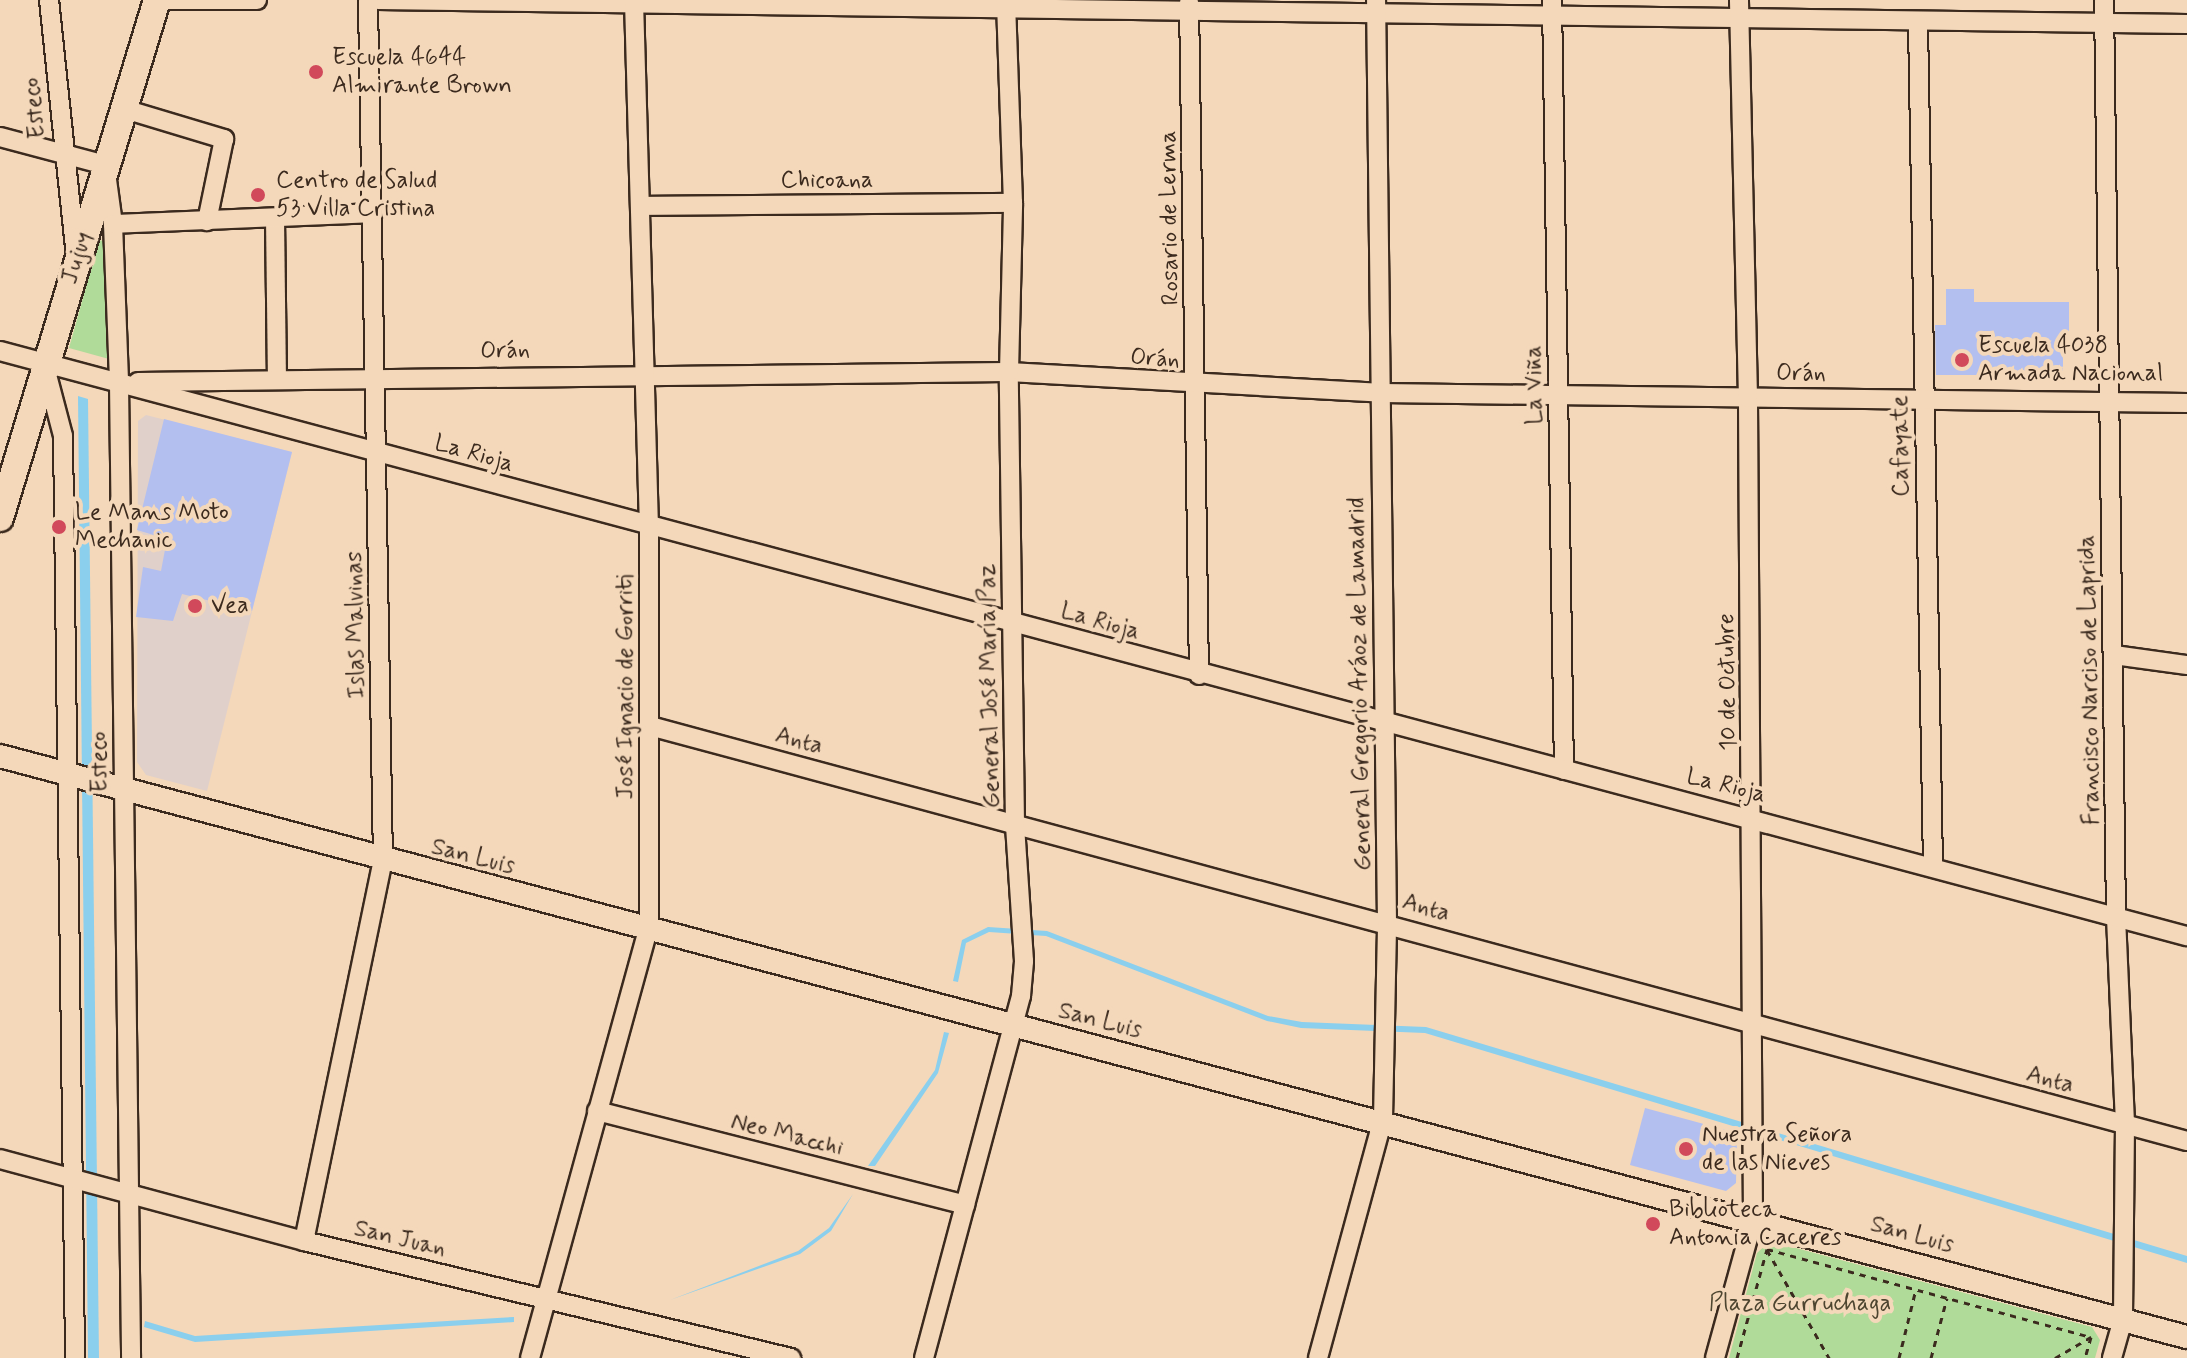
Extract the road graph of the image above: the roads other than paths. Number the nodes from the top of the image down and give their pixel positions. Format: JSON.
{"nodes":[{"id":1,"x":49,"y":0,"type":"edge"},
{"id":2,"x":157,"y":0,"type":"edge"},
{"id":3,"x":257,"y":0,"type":"edge"},
{"id":4,"x":368,"y":0,"type":"edge"},
{"id":5,"x":378,"y":0,"type":"edge"},
{"id":6,"x":1739,"y":0,"type":"edge"},
{"id":7,"x":2104,"y":0,"type":"edge"},
{"id":8,"x":634,"y":2,"type":"edge"},
{"id":9,"x":818,"y":4,"type":"edge"},
{"id":10,"x":1006,"y":5,"type":"edge"},
{"id":11,"x":1189,"y":6,"type":"edge"},
{"id":12,"x":1376,"y":7,"type":"edge"},
{"id":13,"x":1552,"y":9,"type":"edge"},
{"id":14,"x":1740,"y":21,"type":"junction"},
{"id":15,"x":1918,"y":23,"type":"junction"},
{"id":16,"x":2105,"y":24,"type":"junction"},
{"id":17,"x":2187,"y":24,"type":"edge"},
{"id":18,"x":121,"y":108,"type":"junction"},
{"id":19,"x":0,"y":137,"type":"edge"},
{"id":20,"x":64,"y":156,"type":"junction"},
{"id":21,"x":105,"y":165,"type":"junction"},
{"id":22,"x":1013,"y":203,"type":"junction"},
{"id":23,"x":642,"y":206,"type":"junction"},
{"id":24,"x":373,"y":213,"type":"junction"},
{"id":25,"x":275,"y":218,"type":"junction"},
{"id":26,"x":207,"y":221,"type":"junction"},
{"id":27,"x":113,"y":224,"type":"junction"},
{"id":28,"x":76,"y":259,"type":"junction"},
{"id":29,"x":0,"y":351,"type":"edge"},
{"id":30,"x":44,"y":365,"type":"junction"},
{"id":31,"x":1009,"y":372,"type":"junction"},
{"id":32,"x":643,"y":373,"type":"junction"},
{"id":33,"x":377,"y":376,"type":"junction"},
{"id":34,"x":277,"y":377,"type":"junction"},
{"id":35,"x":119,"y":383,"type":"junction"},
{"id":36,"x":1198,"y":386,"type":"junction"},
{"id":37,"x":1382,"y":393,"type":"junction"},
{"id":38,"x":1560,"y":397,"type":"junction"},
{"id":39,"x":1748,"y":398,"type":"junction"},
{"id":40,"x":1924,"y":399,"type":"junction"},
{"id":41,"x":2110,"y":401,"type":"junction"},
{"id":42,"x":2187,"y":403,"type":"edge"},
{"id":43,"x":378,"y":452,"type":"junction"},
{"id":44,"x":0,"y":518,"type":"edge"},
{"id":45,"x":649,"y":528,"type":"junction"},
{"id":46,"x":1014,"y":623,"type":"junction"},
{"id":47,"x":2114,"y":655,"type":"junction"},
{"id":48,"x":2187,"y":665,"type":"edge"},
{"id":49,"x":1199,"y":675,"type":"junction"},
{"id":50,"x":1384,"y":724,"type":"junction"},
{"id":51,"x":650,"y":726,"type":"junction"},
{"id":52,"x":0,"y":756,"type":"edge"},
{"id":53,"x":1564,"y":770,"type":"junction"},
{"id":54,"x":66,"y":776,"type":"junction"},
{"id":55,"x":125,"y":792,"type":"junction"},
{"id":56,"x":1753,"y":818,"type":"junction"},
{"id":57,"x":1015,"y":824,"type":"junction"},
{"id":58,"x":383,"y":861,"type":"junction"},
{"id":59,"x":1933,"y":867,"type":"junction"},
{"id":60,"x":2116,"y":917,"type":"junction"},
{"id":61,"x":1387,"y":922,"type":"junction"},
{"id":62,"x":649,"y":927,"type":"junction"},
{"id":63,"x":2187,"y":936,"type":"edge"},
{"id":64,"x":1013,"y":1025,"type":"junction"},
{"id":65,"x":1751,"y":1026,"type":"junction"},
{"id":66,"x":597,"y":1111,"type":"junction"},
{"id":67,"x":1383,"y":1119,"type":"junction"},
{"id":68,"x":2125,"y":1125,"type":"junction"},
{"id":69,"x":2187,"y":1141,"type":"edge"},
{"id":70,"x":0,"y":1159,"type":"edge"},
{"id":71,"x":73,"y":1181,"type":"junction"},
{"id":72,"x":132,"y":1195,"type":"junction"},
{"id":73,"x":965,"y":1205,"type":"junction"},
{"id":74,"x":1753,"y":1220,"type":"junction"},
{"id":75,"x":304,"y":1241,"type":"junction"},
{"id":76,"x":547,"y":1297,"type":"junction"},
{"id":77,"x":2123,"y":1319,"type":"junction"},
{"id":78,"x":2187,"y":1337,"type":"edge"},
{"id":79,"x":75,"y":1358,"type":"edge"},
{"id":80,"x":131,"y":1358,"type":"edge"},
{"id":81,"x":530,"y":1358,"type":"edge"},
{"id":82,"x":791,"y":1358,"type":"edge"},
{"id":83,"x":924,"y":1358,"type":"edge"},
{"id":84,"x":1318,"y":1358,"type":"edge"},
{"id":85,"x":1715,"y":1358,"type":"edge"},
{"id":86,"x":2112,"y":1358,"type":"edge"}],
"edges":[{"from":1,"to":20,"type":"street","name":"Esteco"},
{"from":2,"to":3,"type":"street"},
{"from":2,"to":18,"type":"main road","name":"Jujuy"},
{"from":4,"to":24,"type":"street","name":"Islas Malvinas"},
{"from":5,"to":8,"type":"street"},
{"from":6,"to":14,"type":"street","name":"10 de Octubre"},
{"from":7,"to":16,"type":"street","name":"Francisco Narciso de Laprida"},
{"from":8,"to":9,"type":"street"},
{"from":8,"to":23,"type":"street","name":"José Ignacio de Gorriti"},
{"from":9,"to":10,"type":"street"},
{"from":10,"to":11,"type":"street"},
{"from":10,"to":22,"type":"street","name":"General José María Paz"},
{"from":11,"to":12,"type":"street"},
{"from":11,"to":36,"type":"street","name":"Rosario de Lerma"},
{"from":12,"to":13,"type":"street"},
{"from":12,"to":37,"type":"street","name":"General Gregorio Aráoz de Lamadrid"},
{"from":13,"to":14,"type":"street"},
{"from":13,"to":38,"type":"street","name":"La Viña"},
{"from":14,"to":15,"type":"street"},
{"from":14,"to":39,"type":"street","name":"10 de Octubre"},
{"from":15,"to":16,"type":"street"},
{"from":15,"to":40,"type":"street","name":"Cafayate"},
{"from":16,"to":17,"type":"street"},
{"from":16,"to":41,"type":"street","name":"Francisco Narciso de Laprida"},
{"from":18,"to":21,"type":"main road","name":"Jujuy"},
{"from":18,"to":26,"type":"street"},
{"from":19,"to":20,"type":"street"},
{"from":20,"to":21,"type":"street"},
{"from":20,"to":28,"type":"street","name":"Esteco"},
{"from":21,"to":27,"type":"street","name":"Esteco"},
{"from":21,"to":28,"type":"main road","name":"Jujuy"},
{"from":22,"to":23,"type":"street","name":"Chicoana"},
{"from":22,"to":31,"type":"street","name":"General José María Paz"},
{"from":23,"to":32,"type":"street","name":"José Ignacio de Gorriti"},
{"from":24,"to":25,"type":"street"},
{"from":24,"to":33,"type":"street","name":"Islas Malvinas"},
{"from":25,"to":26,"type":"street"},
{"from":25,"to":34,"type":"street"},
{"from":26,"to":27,"type":"street"},
{"from":27,"to":35,"type":"street","name":"Esteco"},
{"from":28,"to":30,"type":"main road","name":"Jujuy"},
{"from":29,"to":30,"type":"street","name":"La Rioja"},
{"from":30,"to":35,"type":"street","name":"La Rioja"},
{"from":30,"to":44,"type":"main road","name":"Jujuy"},
{"from":30,"to":54,"type":"street","name":"Esteco"},
{"from":31,"to":32,"type":"street","name":"Orán"},
{"from":31,"to":36,"type":"street","name":"Orán"},
{"from":31,"to":46,"type":"street","name":"General José María Paz"},
{"from":32,"to":33,"type":"street","name":"Orán"},
{"from":32,"to":45,"type":"street","name":"José Ignacio de Gorriti"},
{"from":33,"to":34,"type":"street","name":"Orán"},
{"from":33,"to":43,"type":"street","name":"Islas Malvinas"},
{"from":34,"to":35,"type":"street","name":"Orán"},
{"from":35,"to":43,"type":"street","name":"La Rioja"},
{"from":35,"to":55,"type":"street","name":"Esteco"},
{"from":36,"to":37,"type":"street","name":"Orán"},
{"from":36,"to":49,"type":"street","name":"Rosario de Lerma"},
{"from":37,"to":38,"type":"street","name":"Orán"},
{"from":37,"to":50,"type":"street","name":"General Gregorio Aráoz de Lamadrid"},
{"from":38,"to":39,"type":"street","name":"Orán"},
{"from":38,"to":53,"type":"street","name":"La Viña"},
{"from":39,"to":40,"type":"street","name":"Orán"},
{"from":39,"to":56,"type":"street","name":"10 de Octubre"},
{"from":40,"to":41,"type":"street","name":"Orán"},
{"from":40,"to":59,"type":"street","name":"Cafayate"},
{"from":41,"to":42,"type":"street","name":"Orán"},
{"from":41,"to":47,"type":"street","name":"Francisco Narciso de Laprida"},
{"from":43,"to":45,"type":"street","name":"La Rioja"},
{"from":43,"to":58,"type":"street","name":"Islas Malvinas"},
{"from":45,"to":46,"type":"street","name":"La Rioja"},
{"from":45,"to":51,"type":"street","name":"José Ignacio de Gorriti"},
{"from":46,"to":49,"type":"street","name":"La Rioja"},
{"from":46,"to":57,"type":"street","name":"General José María Paz"},
{"from":47,"to":48,"type":"street"},
{"from":47,"to":60,"type":"street","name":"Francisco Narciso de Laprida"},
{"from":49,"to":50,"type":"street","name":"La Rioja"},
{"from":50,"to":53,"type":"street","name":"La Rioja"},
{"from":50,"to":61,"type":"street","name":"General Gregorio Aráoz de Lamadrid"},
{"from":51,"to":57,"type":"street","name":"Anta"},
{"from":51,"to":62,"type":"street","name":"José Ignacio de Gorriti"},
{"from":52,"to":54,"type":"street","name":"San Luis"},
{"from":53,"to":56,"type":"street","name":"La Rioja"},
{"from":54,"to":55,"type":"street","name":"San Luis"},
{"from":54,"to":71,"type":"street","name":"Esteco"},
{"from":55,"to":58,"type":"street","name":"San Luis"},
{"from":55,"to":72,"type":"street","name":"Esteco"},
{"from":56,"to":59,"type":"street","name":"La Rioja"},
{"from":56,"to":65,"type":"street","name":"10 de Octubre"},
{"from":57,"to":61,"type":"street","name":"Anta"},
{"from":57,"to":64,"type":"street","name":"General José María Paz"},
{"from":58,"to":62,"type":"street","name":"San Luis"},
{"from":58,"to":75,"type":"street","name":"Islas Malvinas"},
{"from":59,"to":60,"type":"street","name":"La Rioja"},
{"from":60,"to":63,"type":"street","name":"La Rioja"},
{"from":60,"to":68,"type":"street","name":"Francisco Narciso de Laprida"},
{"from":61,"to":65,"type":"street","name":"Anta"},
{"from":61,"to":67,"type":"street","name":"General Gregorio Aráoz de Lamadrid"},
{"from":62,"to":64,"type":"street","name":"San Luis"},
{"from":62,"to":66,"type":"street","name":"José Ignacio de Gorriti"},
{"from":64,"to":67,"type":"street","name":"San Luis"},
{"from":64,"to":73,"type":"street","name":"General José María Paz"},
{"from":65,"to":68,"type":"street","name":"Anta"},
{"from":65,"to":74,"type":"street","name":"10 de Octubre"},
{"from":66,"to":73,"type":"street","name":"Neo Macchi"},
{"from":66,"to":76,"type":"street","name":"José Ignacio de Gorriti"},
{"from":67,"to":74,"type":"street","name":"San Luis"},
{"from":67,"to":84,"type":"street","name":"General Gregorio Aráoz de Lamadrid"},
{"from":68,"to":69,"type":"street","name":"Anta"},
{"from":68,"to":77,"type":"street","name":"Francisco Narciso de Laprida"},
{"from":70,"to":71,"type":"street","name":"San Juan"},
{"from":71,"to":72,"type":"street","name":"San Juan"},
{"from":71,"to":79,"type":"street","name":"Esteco"},
{"from":72,"to":75,"type":"street","name":"San Juan"},
{"from":72,"to":80,"type":"street","name":"Esteco"},
{"from":73,"to":83,"type":"street","name":"General José María Paz"},
{"from":74,"to":77,"type":"street","name":"San Luis"},
{"from":74,"to":85,"type":"street","name":"10 de Octubre"},
{"from":75,"to":76,"type":"street","name":"San Juan"},
{"from":76,"to":81,"type":"street","name":"José Ignacio de Gorriti"},
{"from":76,"to":82,"type":"street","name":"San Juan"},
{"from":77,"to":78,"type":"street","name":"San Luis"},
{"from":77,"to":86,"type":"street","name":"Francisco Narciso de Laprida"}]}
